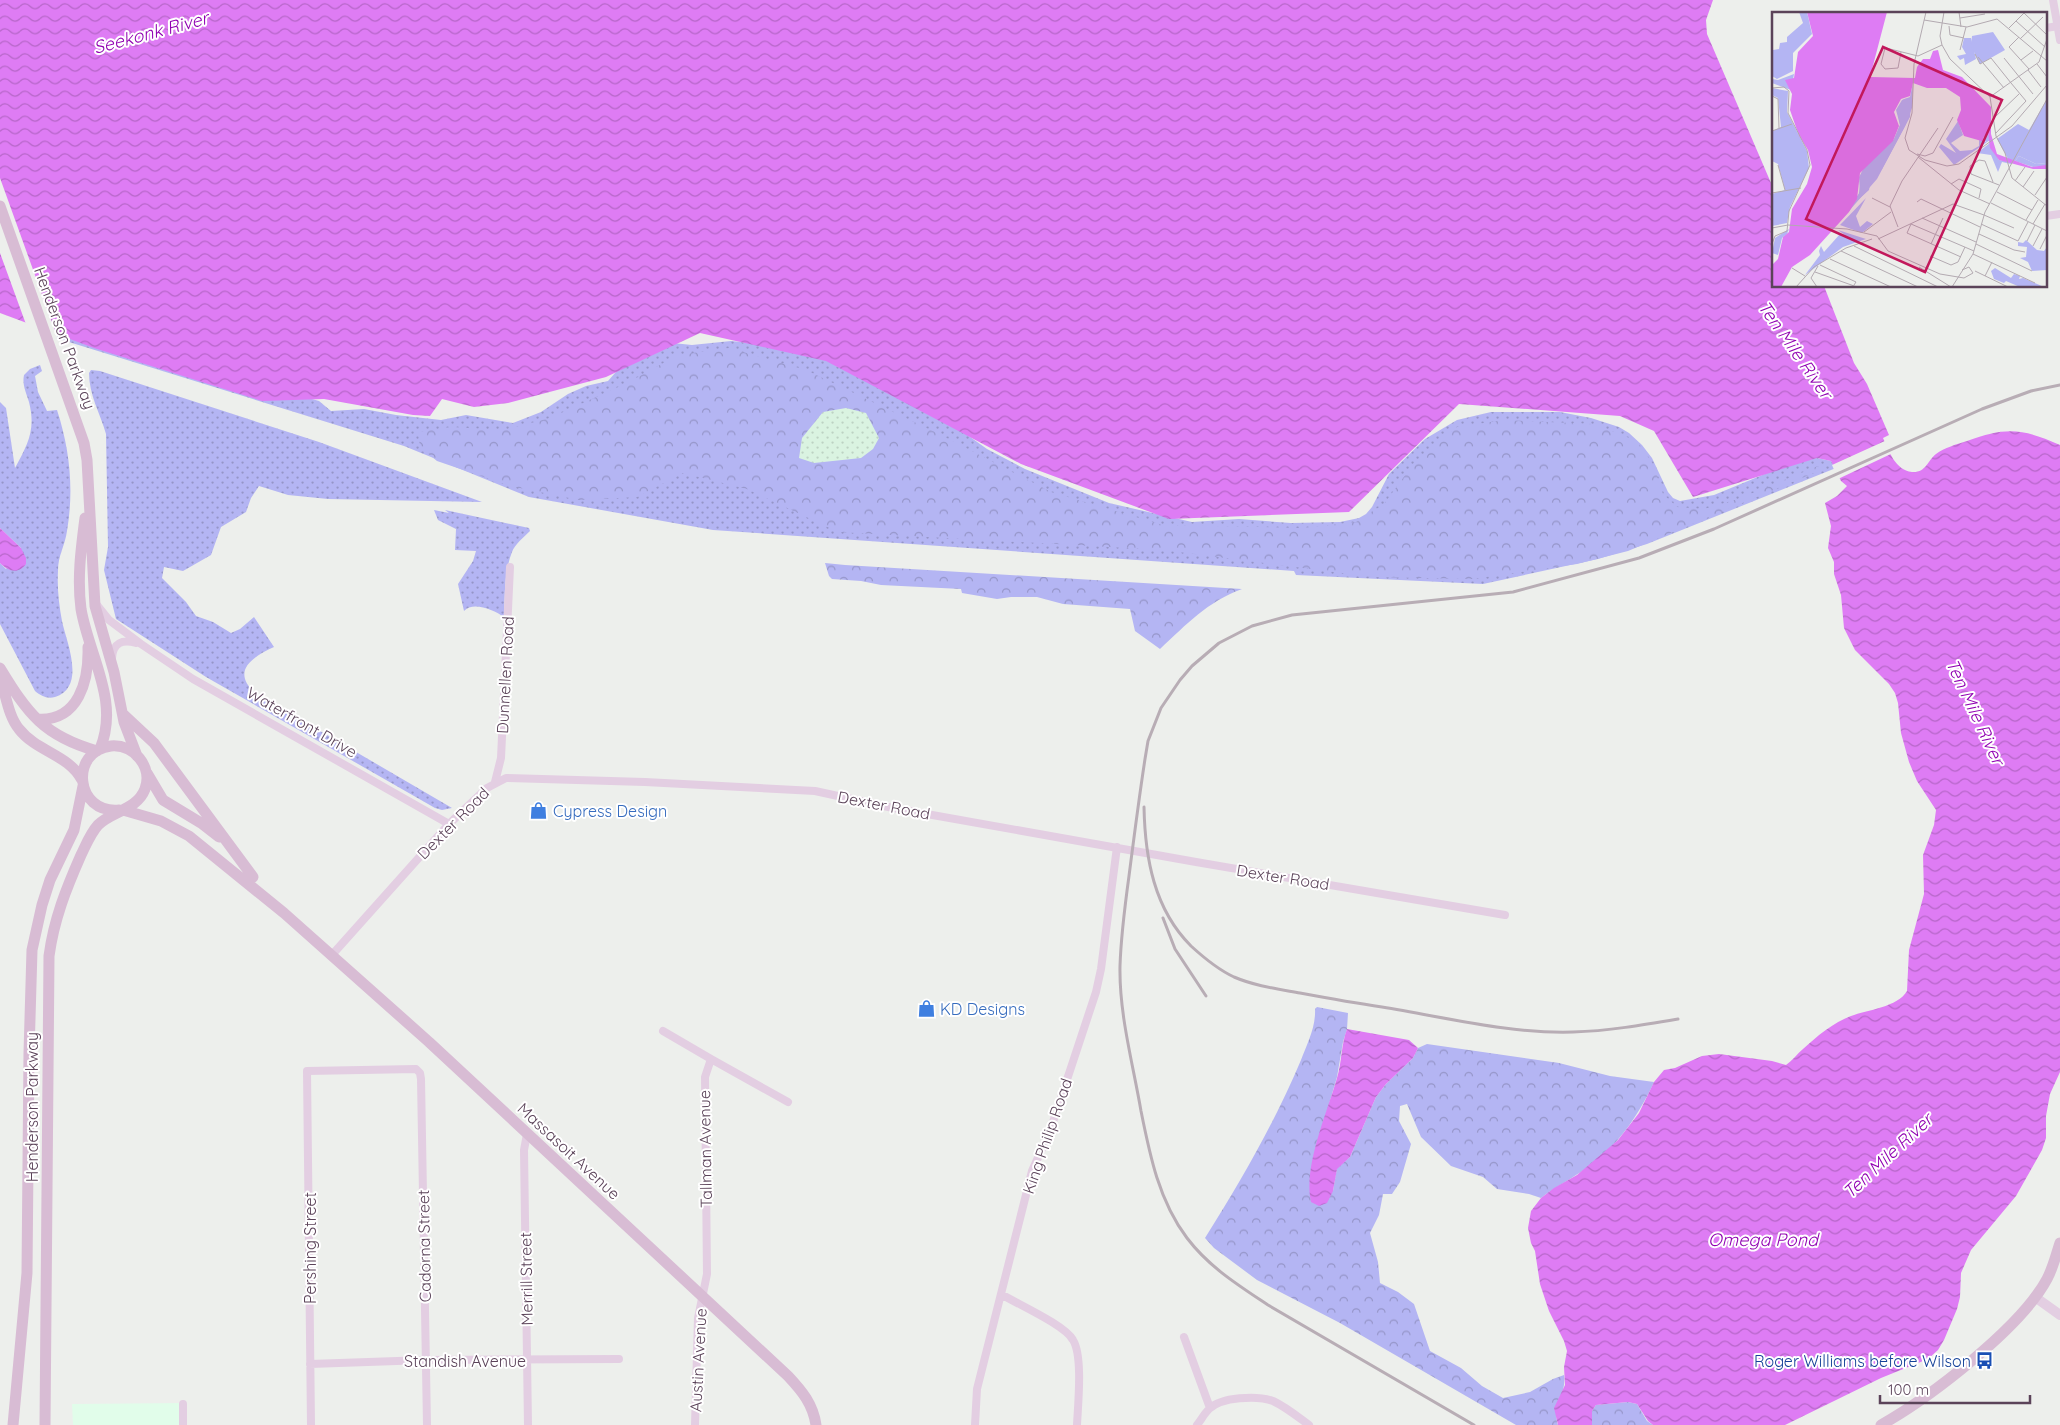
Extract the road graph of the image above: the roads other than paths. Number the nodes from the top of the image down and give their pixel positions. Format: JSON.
{"nodes":[{"id":1,"x":2053,"y":0,"type":"edge"},
{"id":2,"x":2058,"y":26,"type":"junction"},
{"id":3,"x":2048,"y":28,"type":"edge"},
{"id":4,"x":2060,"y":40,"type":"edge"},
{"id":5,"x":0,"y":206,"type":"edge"},
{"id":6,"x":89,"y":484,"type":"junction"},
{"id":7,"x":510,"y":567,"type":"dead end"},
{"id":8,"x":94,"y":600,"type":"junction"},
{"id":9,"x":87,"y":633,"type":"junction"},
{"id":10,"x":141,"y":644,"type":"junction"},
{"id":11,"x":112,"y":664,"type":"junction"},
{"id":12,"x":0,"y":668,"type":"edge"},
{"id":13,"x":0,"y":678,"type":"edge"},
{"id":14,"x":122,"y":713,"type":"junction"},
{"id":15,"x":37,"y":718,"type":"junction"},
{"id":16,"x":99,"y":750,"type":"junction"},
{"id":17,"x":137,"y":756,"type":"junction"},
{"id":18,"x":145,"y":770,"type":"junction"},
{"id":19,"x":82,"y":782,"type":"junction"},
{"id":20,"x":495,"y":782,"type":"junction"},
{"id":21,"x":121,"y":810,"type":"junction"},
{"id":22,"x":449,"y":824,"type":"junction"},
{"id":23,"x":1117,"y":847,"type":"junction"},
{"id":24,"x":254,"y":877,"type":"junction"},
{"id":25,"x":284,"y":913,"type":"junction"},
{"id":26,"x":1505,"y":915,"type":"dead end"},
{"id":27,"x":332,"y":956,"type":"junction"},
{"id":28,"x":663,"y":1031,"type":"dead end"},
{"id":29,"x":711,"y":1059,"type":"junction"},
{"id":30,"x":307,"y":1071,"type":"joint"},
{"id":31,"x":788,"y":1102,"type":"dead end"},
{"id":32,"x":527,"y":1134,"type":"junction"},
{"id":33,"x":2060,"y":1243,"type":"edge"},
{"id":34,"x":1001,"y":1294,"type":"junction"},
{"id":35,"x":702,"y":1295,"type":"junction"},
{"id":36,"x":2035,"y":1297,"type":"junction"},
{"id":37,"x":2060,"y":1316,"type":"edge"},
{"id":38,"x":1184,"y":1338,"type":"dead end"},
{"id":39,"x":619,"y":1359,"type":"dead end"},
{"id":40,"x":426,"y":1360,"type":"junction"},
{"id":41,"x":526,"y":1360,"type":"junction"},
{"id":42,"x":310,"y":1364,"type":"junction"},
{"id":43,"x":183,"y":1404,"type":"dead end"},
{"id":44,"x":1210,"y":1408,"type":"junction"},
{"id":45,"x":13,"y":1425,"type":"edge"},
{"id":46,"x":45,"y":1425,"type":"edge"},
{"id":47,"x":183,"y":1425,"type":"edge"},
{"id":48,"x":311,"y":1425,"type":"edge"},
{"id":49,"x":427,"y":1425,"type":"edge"},
{"id":50,"x":528,"y":1425,"type":"edge"},
{"id":51,"x":695,"y":1425,"type":"edge"},
{"id":52,"x":816,"y":1425,"type":"edge"},
{"id":53,"x":975,"y":1425,"type":"edge"},
{"id":54,"x":1078,"y":1425,"type":"edge"},
{"id":55,"x":1197,"y":1425,"type":"edge"},
{"id":56,"x":1309,"y":1425,"type":"edge"},
{"id":57,"x":1881,"y":1425,"type":"edge"}],
"edges":[{"from":1,"to":2,"type":"street"},
{"from":2,"to":3,"type":"street"},
{"from":2,"to":4,"type":"street"},
{"from":5,"to":6,"type":"main road","name":"Henderson Parkway"},
{"from":6,"to":8,"type":"main road","name":"Henderson Parkway"},
{"from":6,"to":9,"type":"main road","name":"Henderson Parkway"},
{"from":7,"to":20,"type":"street","name":"Dunnellen Road"},
{"from":8,"to":10,"type":"street","name":"Waterfront Drive"},
{"from":8,"to":11,"type":"main road","name":"Henderson Parkway"},
{"from":9,"to":15,"type":"main road"},
{"from":9,"to":16,"type":"main road","name":"Henderson Parkway"},
{"from":10,"to":11,"type":"street"},
{"from":10,"to":22,"type":"street","name":"Waterfront Drive"},
{"from":11,"to":14,"type":"main road","name":"Henderson Parkway"},
{"from":12,"to":15,"type":"main road"},
{"from":13,"to":19,"type":"main road"},
{"from":14,"to":17,"type":"main road","name":"Henderson Parkway"},
{"from":14,"to":24,"type":"main road"},
{"from":15,"to":16,"type":"main road"},
{"from":16,"to":17,"type":"main road"},
{"from":16,"to":19,"type":"main road","name":"Henderson Parkway"},
{"from":17,"to":18,"type":"main road","name":"Henderson Parkway"},
{"from":18,"to":21,"type":"main road","name":"Henderson Parkway"},
{"from":18,"to":24,"type":"main road","name":"Massasoit Avenue"},
{"from":19,"to":21,"type":"main road"},
{"from":19,"to":45,"type":"main road","name":"Henderson Parkway"},
{"from":20,"to":22,"type":"street","name":"Dexter Road"},
{"from":20,"to":23,"type":"street","name":"Dexter Road"},
{"from":21,"to":25,"type":"main road","name":"Massasoit Avenue"},
{"from":21,"to":46,"type":"main road","name":"Henderson Parkway"},
{"from":22,"to":27,"type":"street","name":"Dexter Road"},
{"from":23,"to":26,"type":"street","name":"Dexter Road"},
{"from":23,"to":34,"type":"street","name":"King Philip Road"},
{"from":24,"to":25,"type":"main road","name":"Massasoit Avenue"},
{"from":25,"to":27,"type":"main road","name":"Massasoit Avenue"},
{"from":27,"to":32,"type":"main road","name":"Massasoit Avenue"},
{"from":28,"to":29,"type":"street"},
{"from":29,"to":31,"type":"street"},
{"from":29,"to":35,"type":"street","name":"Tallman Avenue"},
{"from":30,"to":40,"type":"street","name":"Cadorna Street"},
{"from":30,"to":42,"type":"street","name":"Pershing Street"},
{"from":32,"to":35,"type":"main road","name":"Massasoit Avenue"},
{"from":32,"to":41,"type":"street","name":"Merrill Street"},
{"from":33,"to":36,"type":"main road"},
{"from":34,"to":53,"type":"street","name":"King Philip Road"},
{"from":34,"to":54,"type":"street"},
{"from":35,"to":51,"type":"street","name":"Austin Avenue"},
{"from":35,"to":52,"type":"main road","name":"Massasoit Avenue"},
{"from":36,"to":37,"type":"street"},
{"from":36,"to":57,"type":"main road"},
{"from":38,"to":44,"type":"street"},
{"from":39,"to":41,"type":"street","name":"Standish Avenue"},
{"from":40,"to":41,"type":"street","name":"Standish Avenue"},
{"from":40,"to":42,"type":"street","name":"Standish Avenue"},
{"from":40,"to":49,"type":"street","name":"Cadorna Street"},
{"from":41,"to":50,"type":"street","name":"Merrill Street"},
{"from":42,"to":48,"type":"street","name":"Pershing Street"},
{"from":43,"to":47,"type":"street"},
{"from":44,"to":55,"type":"street"},
{"from":44,"to":56,"type":"street"}]}
